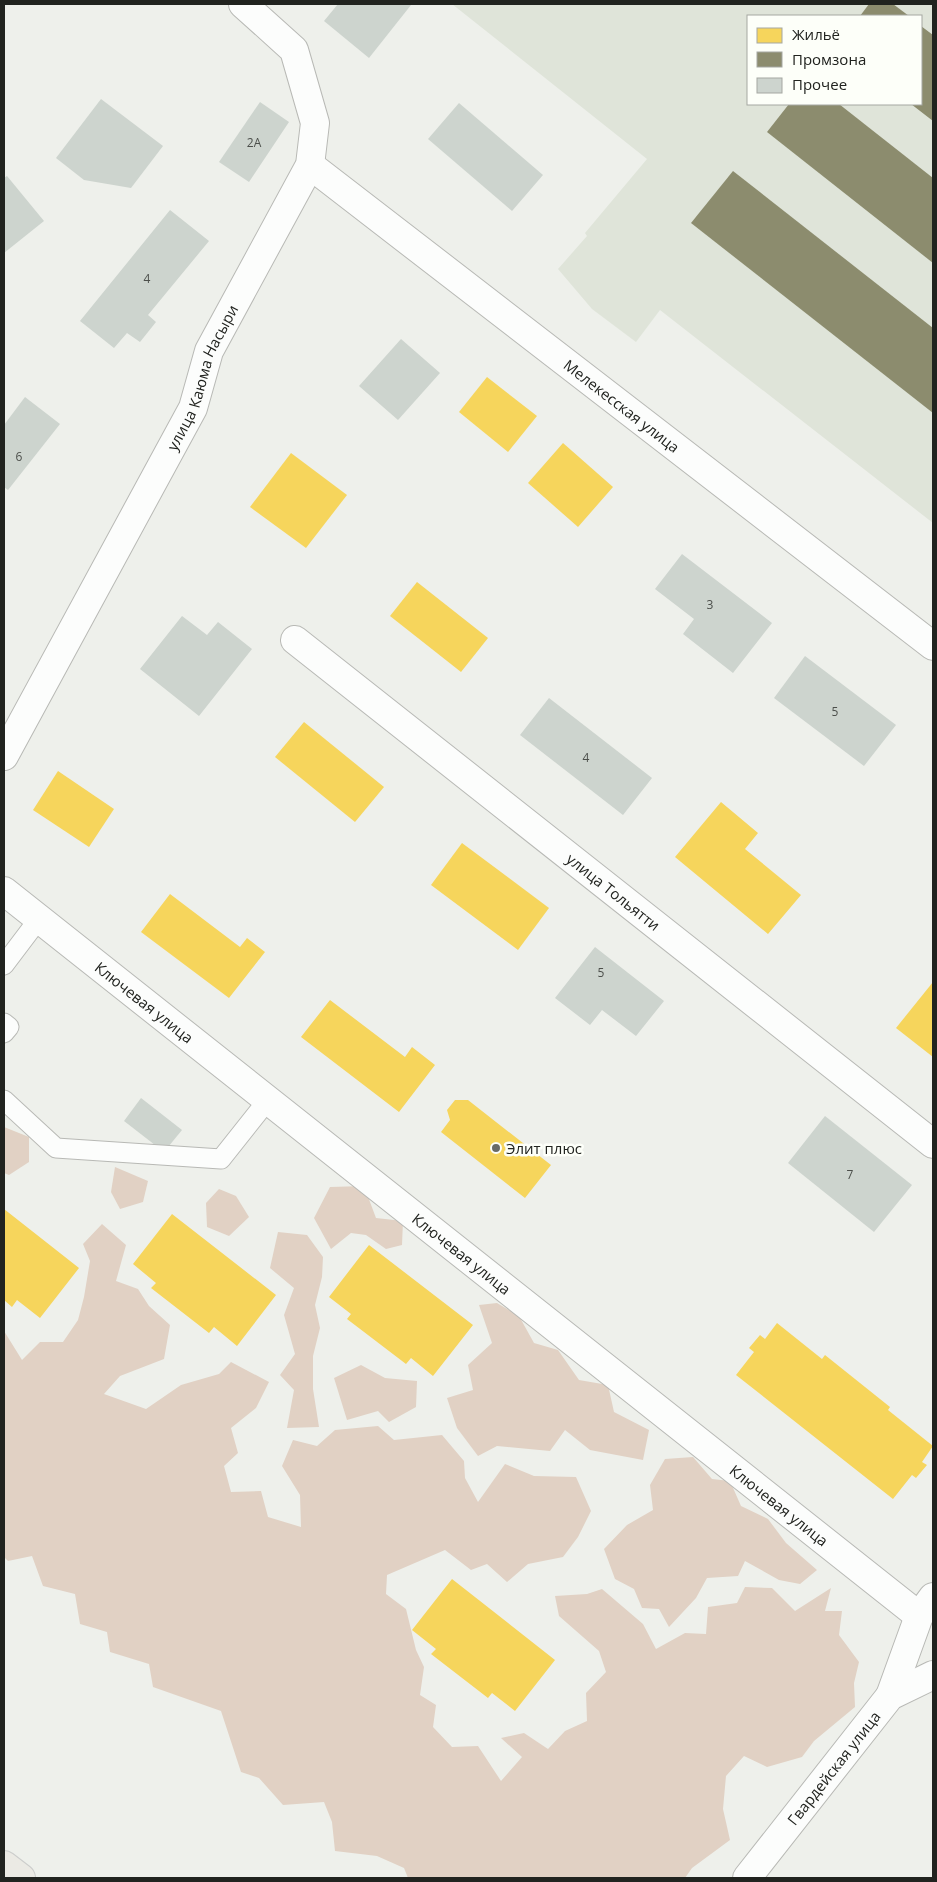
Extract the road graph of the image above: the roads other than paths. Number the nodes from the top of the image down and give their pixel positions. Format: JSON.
{"nodes":[{"id":1,"x":243,"y":4,"type":"edge"},
{"id":2,"x":310,"y":165,"type":"junction"},
{"id":3,"x":295,"y":640,"type":"dead end"},
{"id":4,"x":933,"y":646,"type":"edge"},
{"id":5,"x":4,"y":756,"type":"edge"},
{"id":6,"x":4,"y":891,"type":"edge"},
{"id":7,"x":38,"y":920,"type":"junction"},
{"id":8,"x":4,"y":965,"type":"edge"},
{"id":9,"x":4,"y":1023,"type":"edge"},
{"id":10,"x":4,"y":1032,"type":"edge"},
{"id":11,"x":4,"y":1100,"type":"edge"},
{"id":12,"x":267,"y":1101,"type":"junction"},
{"id":13,"x":933,"y":1144,"type":"edge"},
{"id":14,"x":928,"y":1614,"type":"edge"},
{"id":15,"x":933,"y":1675,"type":"edge"},
{"id":16,"x":890,"y":1696,"type":"junction"},
{"id":17,"x":4,"y":1865,"type":"edge"},
{"id":18,"x":21,"y":1878,"type":"edge"},
{"id":19,"x":747,"y":1878,"type":"edge"}],
"edges":[{"from":1,"to":2,"type":"street","name":"улица Каюма Насыри"},
{"from":2,"to":4,"type":"street","name":"Мелекесская улица"},
{"from":2,"to":5,"type":"street","name":"улица Каюма Насыри"},
{"from":3,"to":13,"type":"street","name":"улица Тольятти"},
{"from":6,"to":7,"type":"street","name":"Ключевая улица"},
{"from":7,"to":8,"type":"lane"},
{"from":7,"to":12,"type":"street","name":"Ключевая улица"},
{"from":9,"to":10,"type":"lane"},
{"from":11,"to":12,"type":"lane"},
{"from":12,"to":14,"type":"street","name":"Ключевая улица"},
{"from":14,"to":16,"type":"street"},
{"from":15,"to":16,"type":"street","name":"Гвардейская улица"},
{"from":16,"to":19,"type":"street","name":"Гвардейская улица"},
{"from":17,"to":18,"type":"main road"}]}
